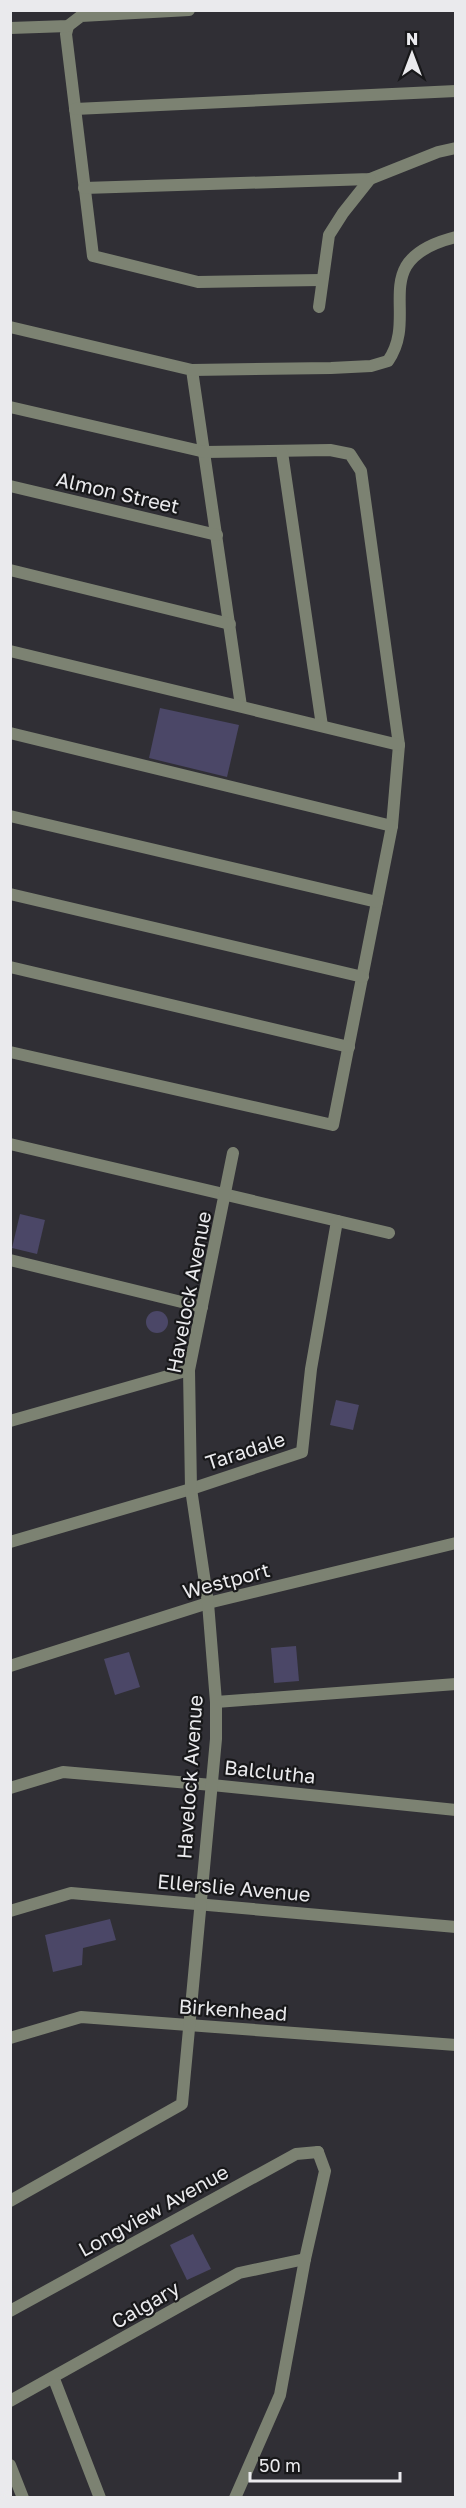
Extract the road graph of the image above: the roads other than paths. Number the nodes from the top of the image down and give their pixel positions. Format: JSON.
{"nodes":[{"id":1,"x":189,"y":10,"type":"edge"},
{"id":2,"x":68,"y":26,"type":"junction"},
{"id":3,"x":10,"y":28,"type":"edge"},
{"id":4,"x":456,"y":91,"type":"edge"},
{"id":5,"x":75,"y":109,"type":"junction"},
{"id":6,"x":456,"y":148,"type":"edge"},
{"id":7,"x":370,"y":179,"type":"junction"},
{"id":8,"x":84,"y":188,"type":"junction"},
{"id":9,"x":456,"y":237,"type":"edge"},
{"id":10,"x":321,"y":280,"type":"junction"},
{"id":11,"x":319,"y":307,"type":"dead end"},
{"id":12,"x":10,"y":327,"type":"edge"},
{"id":13,"x":192,"y":370,"type":"junction"},
{"id":14,"x":10,"y":407,"type":"edge"},
{"id":15,"x":205,"y":452,"type":"junction"},
{"id":16,"x":282,"y":452,"type":"junction"},
{"id":17,"x":10,"y":486,"type":"edge"},
{"id":18,"x":217,"y":536,"type":"junction"},
{"id":19,"x":10,"y":570,"type":"edge"},
{"id":20,"x":230,"y":624,"type":"junction"},
{"id":21,"x":10,"y":651,"type":"edge"},
{"id":22,"x":241,"y":706,"type":"junction"},
{"id":23,"x":322,"y":726,"type":"junction"},
{"id":24,"x":10,"y":734,"type":"edge"},
{"id":25,"x":399,"y":745,"type":"junction"},
{"id":26,"x":10,"y":816,"type":"edge"},
{"id":27,"x":392,"y":826,"type":"junction"},
{"id":28,"x":10,"y":894,"type":"edge"},
{"id":29,"x":377,"y":902,"type":"junction"},
{"id":30,"x":10,"y":967,"type":"edge"},
{"id":31,"x":363,"y":977,"type":"junction"},
{"id":32,"x":349,"y":1047,"type":"junction"},
{"id":33,"x":10,"y":1052,"type":"edge"},
{"id":34,"x":10,"y":1144,"type":"edge"},
{"id":35,"x":233,"y":1153,"type":"dead end"},
{"id":36,"x":226,"y":1195,"type":"junction"},
{"id":37,"x":337,"y":1221,"type":"junction"},
{"id":38,"x":389,"y":1233,"type":"dead end"},
{"id":39,"x":10,"y":1260,"type":"edge"},
{"id":40,"x":202,"y":1307,"type":"junction"},
{"id":41,"x":189,"y":1370,"type":"junction"},
{"id":42,"x":10,"y":1421,"type":"edge"},
{"id":43,"x":191,"y":1489,"type":"junction"},
{"id":44,"x":10,"y":1542,"type":"edge"},
{"id":45,"x":456,"y":1543,"type":"edge"},
{"id":46,"x":208,"y":1603,"type":"junction"},
{"id":47,"x":10,"y":1666,"type":"edge"},
{"id":48,"x":456,"y":1684,"type":"edge"},
{"id":49,"x":216,"y":1701,"type":"junction"},
{"id":50,"x":212,"y":1785,"type":"junction"},
{"id":51,"x":10,"y":1788,"type":"edge"},
{"id":52,"x":456,"y":1810,"type":"edge"},
{"id":53,"x":200,"y":1903,"type":"junction"},
{"id":54,"x":10,"y":1911,"type":"edge"},
{"id":55,"x":456,"y":1927,"type":"edge"},
{"id":56,"x":190,"y":2026,"type":"junction"},
{"id":57,"x":10,"y":2038,"type":"edge"},
{"id":58,"x":456,"y":2045,"type":"edge"},
{"id":59,"x":10,"y":2201,"type":"edge"},
{"id":60,"x":305,"y":2259,"type":"junction"},
{"id":61,"x":10,"y":2311,"type":"edge"},
{"id":62,"x":54,"y":2379,"type":"junction"},
{"id":63,"x":10,"y":2401,"type":"edge"},
{"id":64,"x":10,"y":2465,"type":"edge"},
{"id":65,"x":23,"y":2498,"type":"edge"},
{"id":66,"x":100,"y":2498,"type":"edge"},
{"id":67,"x":235,"y":2498,"type":"edge"}],
"edges":[{"from":1,"to":2,"type":"street"},
{"from":2,"to":3,"type":"street"},
{"from":2,"to":5,"type":"street"},
{"from":4,"to":5,"type":"street"},
{"from":5,"to":8,"type":"street"},
{"from":6,"to":7,"type":"street"},
{"from":7,"to":8,"type":"street"},
{"from":7,"to":10,"type":"street"},
{"from":8,"to":10,"type":"street"},
{"from":9,"to":13,"type":"street"},
{"from":10,"to":11,"type":"street"},
{"from":12,"to":13,"type":"street"},
{"from":13,"to":15,"type":"street"},
{"from":14,"to":15,"type":"street"},
{"from":15,"to":16,"type":"street"},
{"from":15,"to":18,"type":"street"},
{"from":16,"to":23,"type":"street"},
{"from":16,"to":25,"type":"street"},
{"from":17,"to":18,"type":"street","name":"Almon Street"},
{"from":18,"to":20,"type":"street"},
{"from":19,"to":20,"type":"street"},
{"from":20,"to":22,"type":"street"},
{"from":21,"to":22,"type":"street"},
{"from":22,"to":23,"type":"street"},
{"from":23,"to":25,"type":"street"},
{"from":24,"to":27,"type":"street"},
{"from":25,"to":27,"type":"street"},
{"from":26,"to":29,"type":"street"},
{"from":27,"to":29,"type":"street"},
{"from":28,"to":31,"type":"street"},
{"from":29,"to":31,"type":"street"},
{"from":30,"to":32,"type":"street"},
{"from":31,"to":32,"type":"street"},
{"from":32,"to":33,"type":"street"},
{"from":34,"to":36,"type":"street"},
{"from":35,"to":36,"type":"street","name":"Havelock Avenue"},
{"from":36,"to":37,"type":"street"},
{"from":36,"to":40,"type":"street","name":"Havelock Avenue"},
{"from":37,"to":38,"type":"street"},
{"from":37,"to":43,"type":"street","name":"Taradale"},
{"from":39,"to":40,"type":"street"},
{"from":40,"to":41,"type":"street","name":"Havelock Avenue"},
{"from":41,"to":42,"type":"street"},
{"from":41,"to":43,"type":"street","name":"Havelock Avenue"},
{"from":43,"to":44,"type":"street","name":"Taradale"},
{"from":43,"to":46,"type":"street","name":"Havelock Avenue"},
{"from":45,"to":46,"type":"street","name":"Westport"},
{"from":46,"to":47,"type":"street","name":"Westport"},
{"from":46,"to":49,"type":"street","name":"Havelock Avenue"},
{"from":48,"to":49,"type":"street"},
{"from":49,"to":50,"type":"street","name":"Havelock Avenue"},
{"from":50,"to":51,"type":"street","name":"Balclutha"},
{"from":50,"to":52,"type":"street","name":"Balclutha"},
{"from":50,"to":53,"type":"street","name":"Havelock Avenue"},
{"from":53,"to":54,"type":"street","name":"Ellerslie Avenue"},
{"from":53,"to":55,"type":"street","name":"Ellerslie Avenue"},
{"from":53,"to":56,"type":"street","name":"Havelock Avenue"},
{"from":56,"to":57,"type":"street","name":"Birkenhead"},
{"from":56,"to":58,"type":"street","name":"Birkenhead"},
{"from":56,"to":59,"type":"street","name":"Havelock Avenue"},
{"from":60,"to":61,"type":"street","name":"Longview Avenue"},
{"from":60,"to":62,"type":"street","name":"Calgary"},
{"from":60,"to":67,"type":"street"},
{"from":62,"to":63,"type":"street","name":"Calgary"},
{"from":62,"to":66,"type":"street"},
{"from":64,"to":65,"type":"street"}]}
